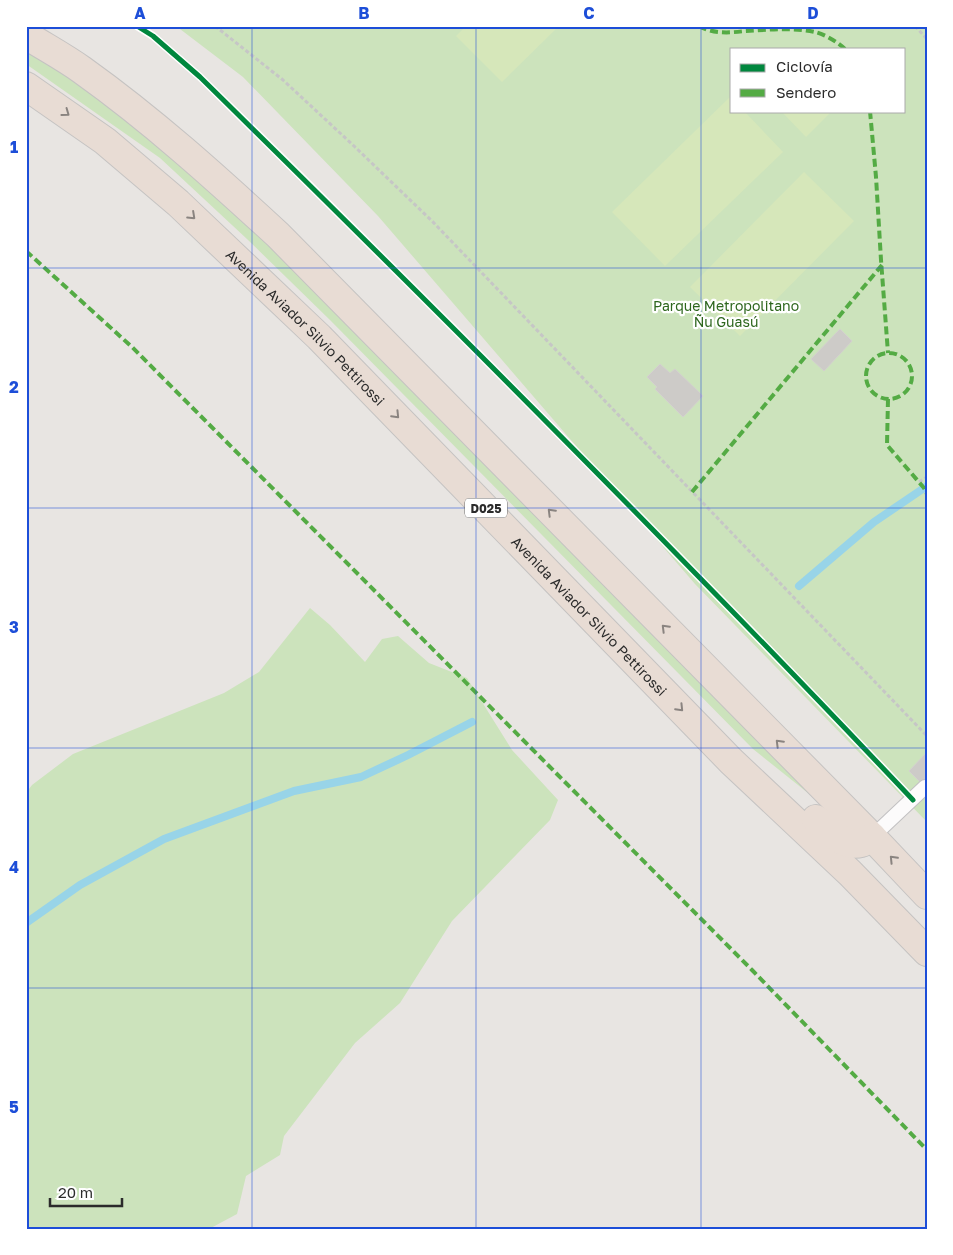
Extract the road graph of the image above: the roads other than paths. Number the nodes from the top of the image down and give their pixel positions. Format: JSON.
{"nodes":[{"id":1,"x":26,"y":36,"type":"edge"},
{"id":2,"x":26,"y":86,"type":"edge"},
{"id":3,"x":731,"y":760,"type":"junction"},
{"id":4,"x":925,"y":787,"type":"dead end"},
{"id":5,"x":872,"y":837,"type":"junction"},
{"id":6,"x":927,"y":894,"type":"edge"},
{"id":7,"x":927,"y":952,"type":"edge"}],
"edges":[{"from":5,"to":1,"type":"highway","one_way":true},
{"from":2,"to":3,"type":"highway","name":"Avenida Aviador Silvio Pettirossi","number":"D025","one_way":true},
{"from":3,"to":5,"type":"highway"},
{"from":3,"to":7,"type":"highway","name":"Avenida Aviador Silvio Pettirossi","number":"D025"},
{"from":4,"to":5,"type":"lane"},
{"from":6,"to":5,"type":"highway","one_way":true}]}
